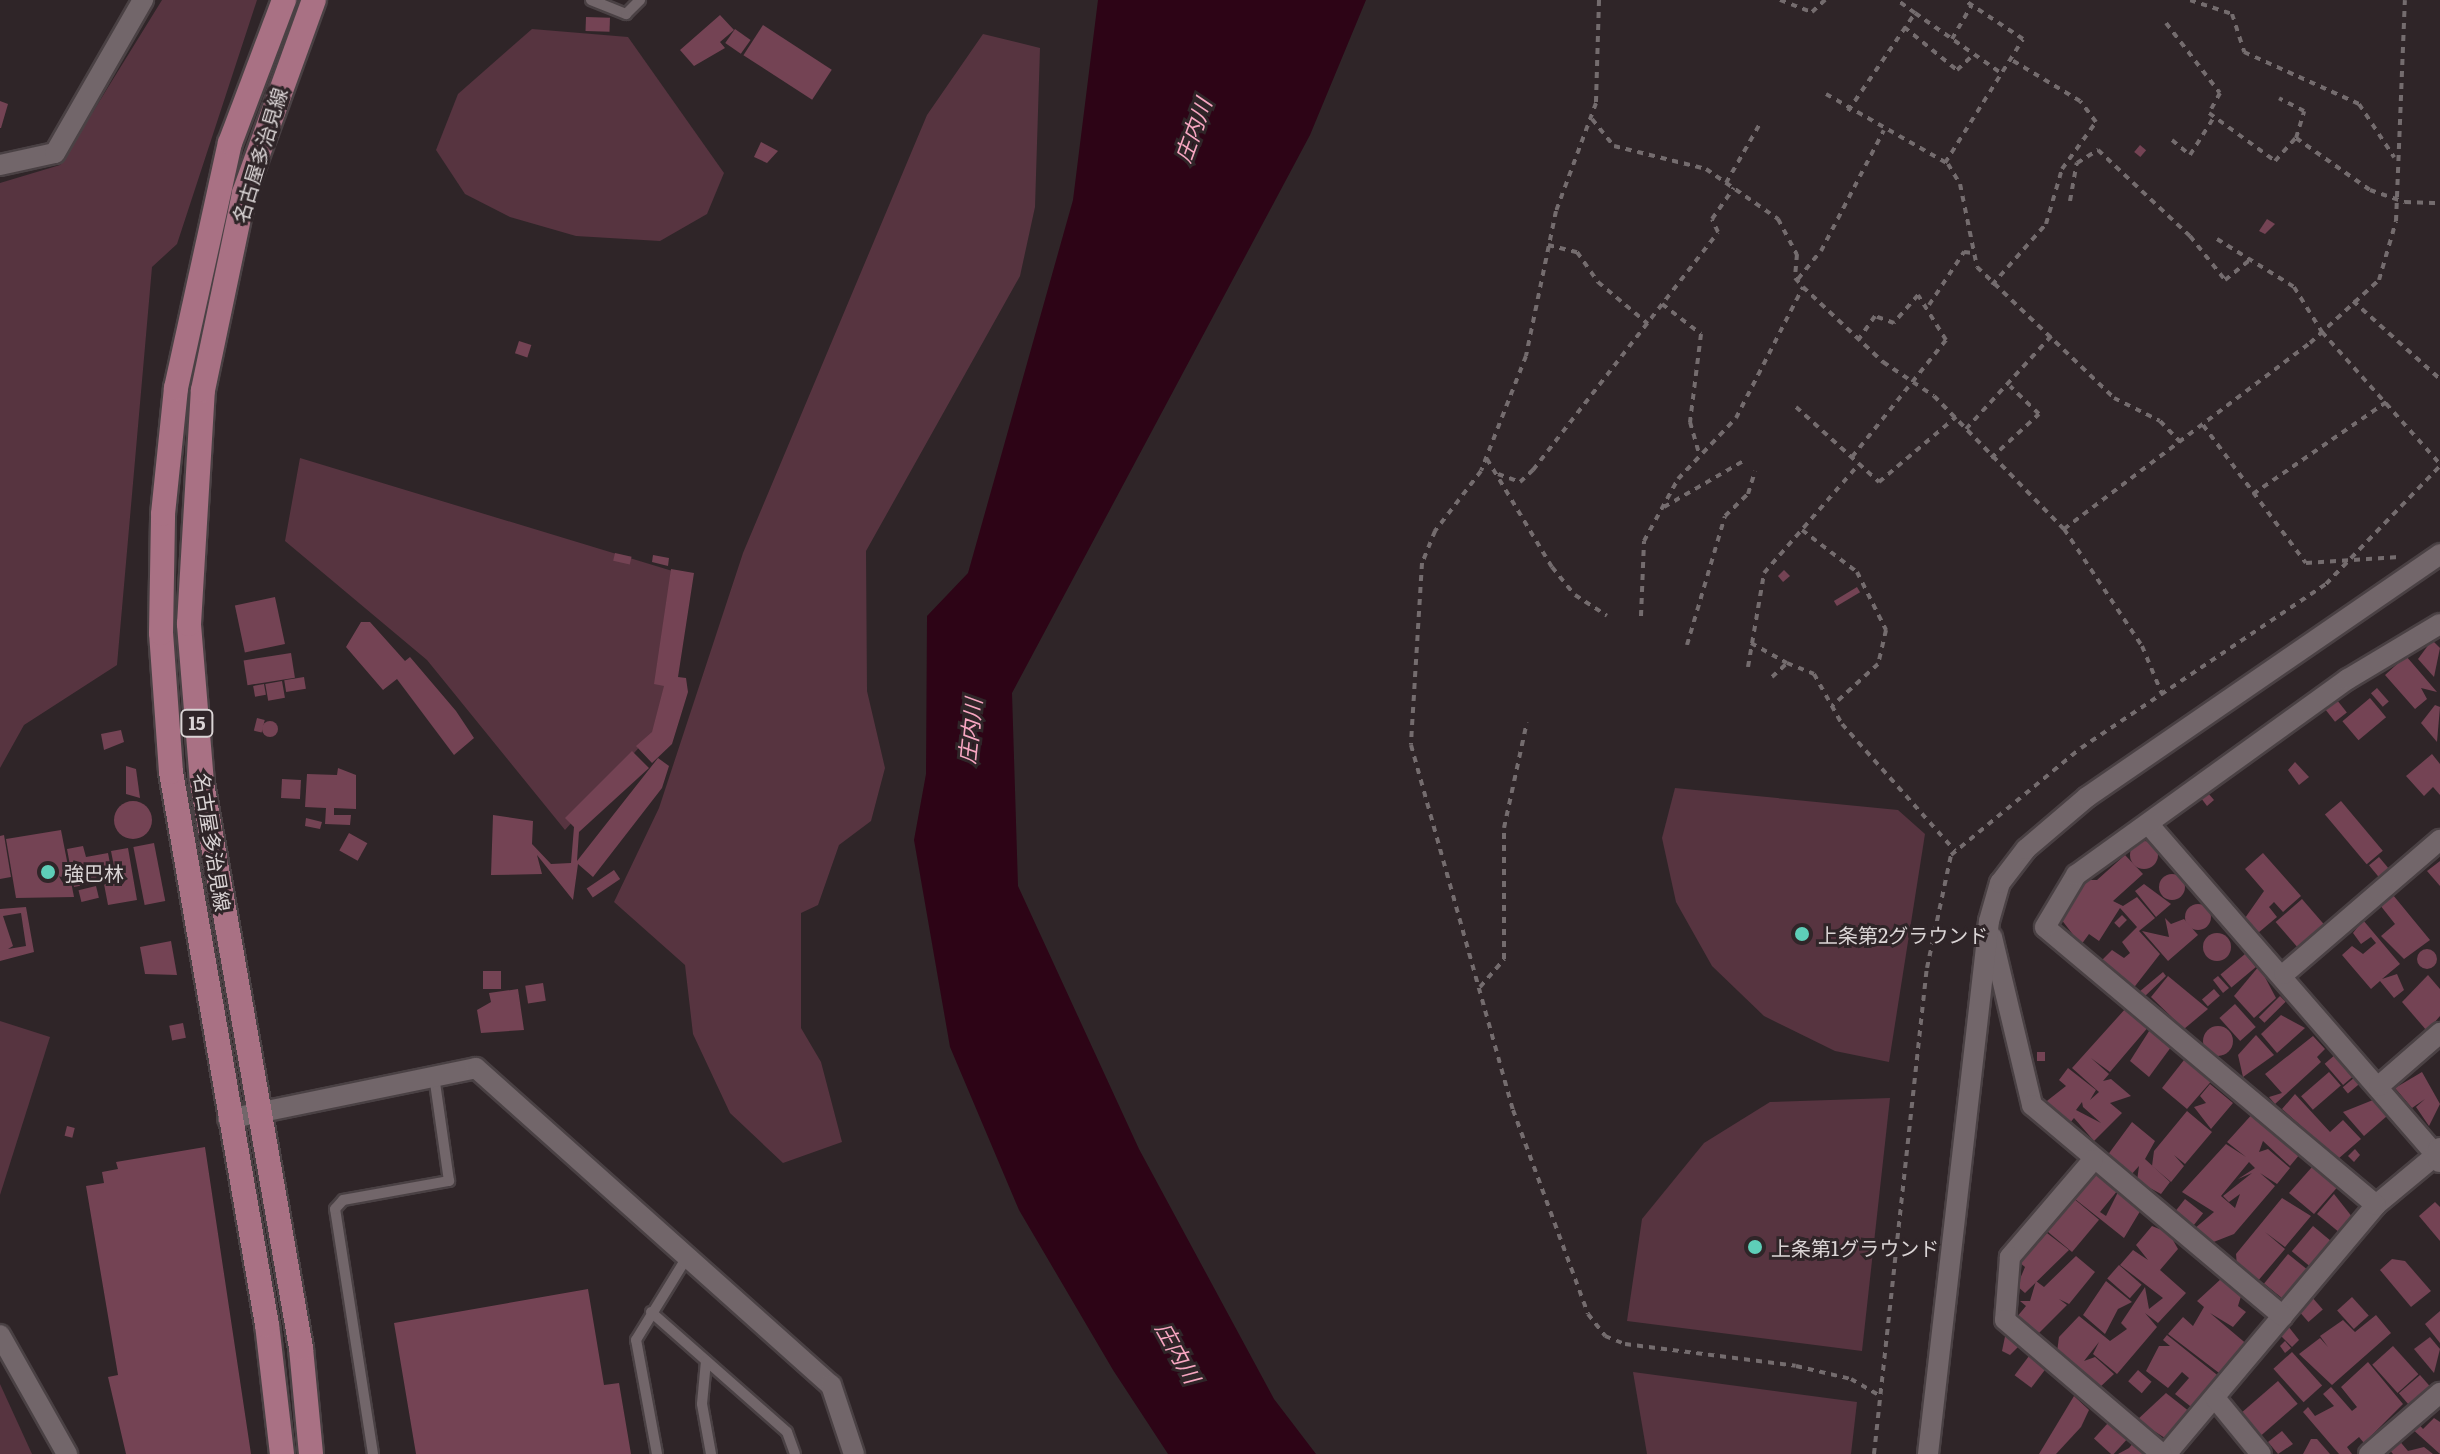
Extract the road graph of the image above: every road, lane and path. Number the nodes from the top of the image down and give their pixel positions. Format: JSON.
{"nodes":[{"id":1,"x":143,"y":0,"type":"edge"},
{"id":2,"x":284,"y":0,"type":"edge"},
{"id":3,"x":314,"y":0,"type":"edge"},
{"id":4,"x":591,"y":0,"type":"edge"},
{"id":5,"x":640,"y":0,"type":"edge"},
{"id":6,"x":1599,"y":0,"type":"edge"},
{"id":7,"x":1780,"y":0,"type":"edge"},
{"id":8,"x":1825,"y":0,"type":"edge"},
{"id":9,"x":1897,"y":0,"type":"edge"},
{"id":10,"x":1964,"y":0,"type":"edge"},
{"id":11,"x":2190,"y":0,"type":"edge"},
{"id":12,"x":2405,"y":0,"type":"edge"},
{"id":13,"x":1972,"y":5,"type":"junction"},
{"id":14,"x":1915,"y":13,"type":"junction"},
{"id":15,"x":2166,"y":23,"type":"dead end"},
{"id":16,"x":1904,"y":27,"type":"junction"},
{"id":17,"x":1952,"y":39,"type":"junction"},
{"id":18,"x":1974,"y":54,"type":"junction"},
{"id":19,"x":2010,"y":59,"type":"junction"},
{"id":20,"x":2001,"y":73,"type":"junction"},
{"id":21,"x":1826,"y":94,"type":"dead end"},
{"id":22,"x":2279,"y":98,"type":"dead end"},
{"id":23,"x":1848,"y":111,"type":"junction"},
{"id":24,"x":2214,"y":117,"type":"junction"},
{"id":25,"x":1592,"y":118,"type":"junction"},
{"id":26,"x":1761,"y":122,"type":"dead end"},
{"id":27,"x":1884,"y":130,"type":"junction"},
{"id":28,"x":2296,"y":138,"type":"junction"},
{"id":29,"x":2172,"y":140,"type":"dead end"},
{"id":30,"x":2396,"y":161,"type":"junction"},
{"id":31,"x":1945,"y":163,"type":"junction"},
{"id":32,"x":0,"y":165,"type":"edge"},
{"id":33,"x":1726,"y":183,"type":"junction"},
{"id":34,"x":1734,"y":188,"type":"junction"},
{"id":35,"x":2396,"y":197,"type":"junction"},
{"id":36,"x":2070,"y":201,"type":"dead end"},
{"id":37,"x":2440,"y":203,"type":"edge"},
{"id":38,"x":2217,"y":239,"type":"dead end"},
{"id":39,"x":1548,"y":245,"type":"junction"},
{"id":40,"x":1973,"y":253,"type":"junction"},
{"id":41,"x":2250,"y":260,"type":"junction"},
{"id":42,"x":1797,"y":280,"type":"junction"},
{"id":43,"x":1992,"y":285,"type":"junction"},
{"id":44,"x":1803,"y":287,"type":"junction"},
{"id":45,"x":2353,"y":301,"type":"junction"},
{"id":46,"x":1662,"y":304,"type":"junction"},
{"id":47,"x":1929,"y":305,"type":"junction"},
{"id":48,"x":1648,"y":324,"type":"junction"},
{"id":49,"x":2322,"y":332,"type":"junction"},
{"id":50,"x":2052,"y":335,"type":"junction"},
{"id":51,"x":1857,"y":340,"type":"junction"},
{"id":52,"x":2440,"y":379,"type":"edge"},
{"id":53,"x":1914,"y":384,"type":"junction"},
{"id":54,"x":2010,"y":386,"type":"junction"},
{"id":55,"x":2388,"y":401,"type":"junction"},
{"id":56,"x":1796,"y":407,"type":"dead end"},
{"id":57,"x":1956,"y":417,"type":"junction"},
{"id":58,"x":2203,"y":425,"type":"junction"},
{"id":59,"x":1966,"y":429,"type":"junction"},
{"id":60,"x":2180,"y":442,"type":"junction"},
{"id":61,"x":1699,"y":453,"type":"junction"},
{"id":62,"x":1852,"y":457,"type":"junction"},
{"id":63,"x":1487,"y":458,"type":"junction"},
{"id":64,"x":1991,"y":458,"type":"junction"},
{"id":65,"x":1745,"y":460,"type":"dead end"},
{"id":66,"x":1859,"y":464,"type":"junction"},
{"id":67,"x":2440,"y":464,"type":"edge"},
{"id":68,"x":1755,"y":471,"type":"dead end"},
{"id":69,"x":1498,"y":474,"type":"junction"},
{"id":70,"x":2253,"y":494,"type":"junction"},
{"id":71,"x":1662,"y":508,"type":"junction"},
{"id":72,"x":1802,"y":529,"type":"junction"},
{"id":73,"x":2064,"y":529,"type":"junction"},
{"id":74,"x":2436,"y":556,"type":"edge"},
{"id":75,"x":1607,"y":616,"type":"dead end"},
{"id":76,"x":1641,"y":616,"type":"dead end"},
{"id":77,"x":2440,"y":624,"type":"edge"},
{"id":78,"x":1751,"y":643,"type":"junction"},
{"id":79,"x":1687,"y":645,"type":"dead end"},
{"id":80,"x":1787,"y":663,"type":"junction"},
{"id":81,"x":1748,"y":667,"type":"dead end"},
{"id":82,"x":1772,"y":677,"type":"dead end"},
{"id":83,"x":2162,"y":694,"type":"dead end"},
{"id":84,"x":1832,"y":706,"type":"junction"},
{"id":85,"x":1527,"y":722,"type":"dead end"},
{"id":86,"x":2150,"y":826,"type":"junction"},
{"id":87,"x":2440,"y":840,"type":"edge"},
{"id":88,"x":1955,"y":851,"type":"dead end"},
{"id":89,"x":1989,"y":921,"type":"junction"},
{"id":90,"x":2284,"y":974,"type":"junction"},
{"id":91,"x":1479,"y":987,"type":"junction"},
{"id":92,"x":2440,"y":1033,"type":"edge"},
{"id":93,"x":434,"y":1076,"type":"junction"},
{"id":94,"x":2379,"y":1086,"type":"junction"},
{"id":95,"x":259,"y":1109,"type":"junction"},
{"id":96,"x":228,"y":1119,"type":"junction"},
{"id":97,"x":2439,"y":1155,"type":"edge"},
{"id":98,"x":2093,"y":1160,"type":"junction"},
{"id":99,"x":2376,"y":1205,"type":"junction"},
{"id":100,"x":687,"y":1257,"type":"junction"},
{"id":101,"x":651,"y":1312,"type":"junction"},
{"id":102,"x":2283,"y":1316,"type":"junction"},
{"id":103,"x":0,"y":1335,"type":"edge"},
{"id":104,"x":706,"y":1361,"type":"junction"},
{"id":105,"x":2440,"y":1393,"type":"edge"},
{"id":106,"x":2215,"y":1398,"type":"junction"},
{"id":107,"x":67,"y":1454,"type":"edge"},
{"id":108,"x":282,"y":1454,"type":"edge"},
{"id":109,"x":311,"y":1454,"type":"edge"},
{"id":110,"x":373,"y":1454,"type":"edge"},
{"id":111,"x":657,"y":1454,"type":"edge"},
{"id":112,"x":711,"y":1454,"type":"edge"},
{"id":113,"x":795,"y":1454,"type":"edge"},
{"id":114,"x":854,"y":1454,"type":"edge"},
{"id":115,"x":1874,"y":1454,"type":"edge"},
{"id":116,"x":1928,"y":1454,"type":"edge"},
{"id":117,"x":2164,"y":1454,"type":"edge"},
{"id":118,"x":2261,"y":1454,"type":"edge"},
{"id":119,"x":2369,"y":1454,"type":"edge"}],
"edges":[{"from":1,"to":32,"type":"street"},
{"from":2,"to":96,"type":"main road","name":"名古屋多治見線","number":"15"},
{"from":3,"to":95,"type":"main road","name":"名古屋多治見線","number":"15"},
{"from":4,"to":5,"type":"lane"},
{"from":6,"to":25,"type":"path"},
{"from":7,"to":8,"type":"path"},
{"from":9,"to":14,"type":"path"},
{"from":10,"to":13,"type":"path"},
{"from":11,"to":30,"type":"path"},
{"from":12,"to":30,"type":"path"},
{"from":13,"to":17,"type":"path"},
{"from":13,"to":19,"type":"path"},
{"from":14,"to":16,"type":"path"},
{"from":14,"to":17,"type":"path"},
{"from":15,"to":24,"type":"path"},
{"from":16,"to":18,"type":"path"},
{"from":16,"to":23,"type":"path"},
{"from":17,"to":18,"type":"path"},
{"from":18,"to":20,"type":"path"},
{"from":19,"to":20,"type":"path"},
{"from":19,"to":43,"type":"path"},
{"from":20,"to":31,"type":"path"},
{"from":21,"to":23,"type":"path"},
{"from":22,"to":28,"type":"path"},
{"from":23,"to":27,"type":"path"},
{"from":24,"to":28,"type":"path"},
{"from":24,"to":29,"type":"path"},
{"from":25,"to":33,"type":"path"},
{"from":25,"to":39,"type":"path"},
{"from":26,"to":33,"type":"path"},
{"from":27,"to":31,"type":"path"},
{"from":27,"to":42,"type":"path"},
{"from":28,"to":35,"type":"path"},
{"from":30,"to":35,"type":"path"},
{"from":31,"to":40,"type":"path"},
{"from":33,"to":34,"type":"path"},
{"from":34,"to":42,"type":"path"},
{"from":34,"to":46,"type":"path"},
{"from":35,"to":37,"type":"path"},
{"from":35,"to":45,"type":"path"},
{"from":36,"to":41,"type":"path"},
{"from":38,"to":41,"type":"path"},
{"from":39,"to":48,"type":"path"},
{"from":39,"to":63,"type":"path"},
{"from":40,"to":43,"type":"path"},
{"from":40,"to":47,"type":"path"},
{"from":41,"to":49,"type":"path"},
{"from":42,"to":44,"type":"path"},
{"from":43,"to":50,"type":"path"},
{"from":44,"to":51,"type":"path"},
{"from":44,"to":61,"type":"path"},
{"from":45,"to":49,"type":"path"},
{"from":45,"to":52,"type":"path"},
{"from":46,"to":48,"type":"path"},
{"from":46,"to":61,"type":"path"},
{"from":47,"to":51,"type":"path"},
{"from":47,"to":53,"type":"path"},
{"from":48,"to":69,"type":"path"},
{"from":49,"to":55,"type":"path"},
{"from":49,"to":58,"type":"path"},
{"from":50,"to":54,"type":"path"},
{"from":50,"to":60,"type":"path"},
{"from":51,"to":53,"type":"path"},
{"from":53,"to":57,"type":"path"},
{"from":53,"to":62,"type":"path"},
{"from":54,"to":59,"type":"path"},
{"from":54,"to":64,"type":"path"},
{"from":55,"to":67,"type":"path"},
{"from":55,"to":70,"type":"path"},
{"from":56,"to":62,"type":"path"},
{"from":57,"to":59,"type":"path"},
{"from":57,"to":66,"type":"path"},
{"from":58,"to":60,"type":"path"},
{"from":58,"to":70,"type":"path"},
{"from":59,"to":64,"type":"path"},
{"from":60,"to":73,"type":"path"},
{"from":61,"to":71,"type":"path"},
{"from":62,"to":66,"type":"path"},
{"from":63,"to":69,"type":"path"},
{"from":63,"to":91,"type":"path"},
{"from":64,"to":73,"type":"path"},
{"from":65,"to":71,"type":"path"},
{"from":66,"to":72,"type":"path"},
{"from":68,"to":79,"type":"path"},
{"from":69,"to":75,"type":"path"},
{"from":70,"to":74,"type":"path"},
{"from":71,"to":76,"type":"path"},
{"from":72,"to":78,"type":"path"},
{"from":72,"to":84,"type":"path"},
{"from":73,"to":83,"type":"path"},
{"from":74,"to":89,"type":"street"},
{"from":77,"to":86,"type":"street"},
{"from":78,"to":80,"type":"path"},
{"from":78,"to":81,"type":"path"},
{"from":80,"to":82,"type":"path"},
{"from":80,"to":84,"type":"path"},
{"from":84,"to":88,"type":"path"},
{"from":85,"to":91,"type":"path"},
{"from":86,"to":90,"type":"street"},
{"from":86,"to":99,"type":"street"},
{"from":87,"to":90,"type":"street"},
{"from":89,"to":98,"type":"street"},
{"from":89,"to":116,"type":"street"},
{"from":90,"to":94,"type":"street"},
{"from":91,"to":115,"type":"path"},
{"from":92,"to":94,"type":"street"},
{"from":93,"to":95,"type":"street"},
{"from":93,"to":100,"type":"street"},
{"from":93,"to":110,"type":"lane"},
{"from":94,"to":97,"type":"street"},
{"from":95,"to":96,"type":"street"},
{"from":95,"to":109,"type":"main road","name":"名古屋多治見線","number":"15"},
{"from":96,"to":108,"type":"main road","name":"名古屋多治見線","number":"15"},
{"from":97,"to":99,"type":"street"},
{"from":98,"to":102,"type":"street"},
{"from":98,"to":117,"type":"street"},
{"from":99,"to":102,"type":"street"},
{"from":100,"to":101,"type":"lane"},
{"from":100,"to":114,"type":"street"},
{"from":101,"to":104,"type":"lane"},
{"from":101,"to":111,"type":"lane"},
{"from":102,"to":106,"type":"street"},
{"from":103,"to":107,"type":"street"},
{"from":104,"to":112,"type":"lane"},
{"from":104,"to":113,"type":"lane"},
{"from":105,"to":119,"type":"street"},
{"from":106,"to":117,"type":"street"},
{"from":106,"to":118,"type":"street"}]}
